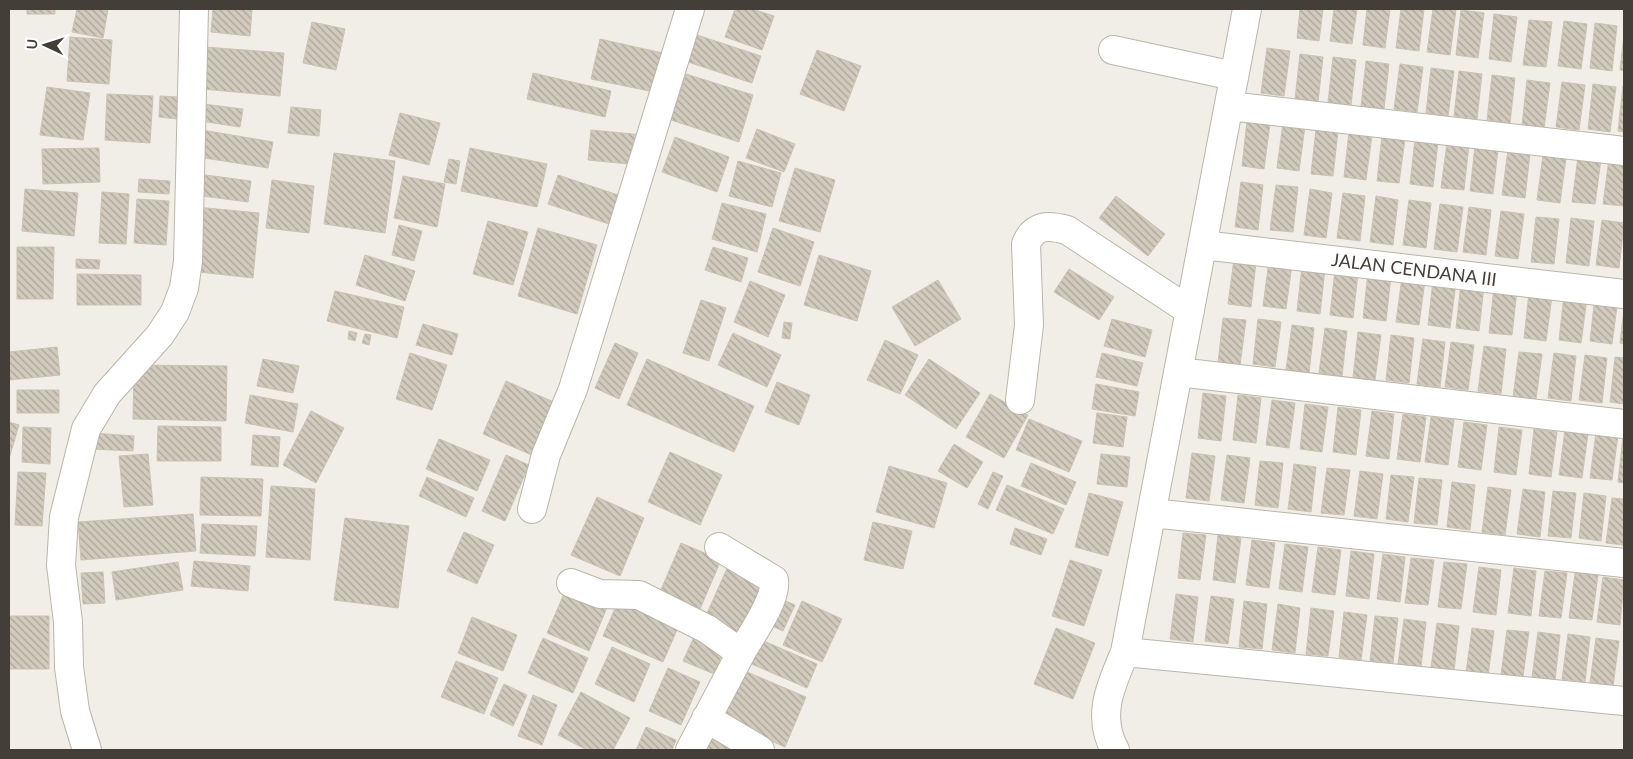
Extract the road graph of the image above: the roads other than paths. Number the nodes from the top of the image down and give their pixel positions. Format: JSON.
{"nodes":[{"id":1,"x":194,"y":9,"type":"edge"},
{"id":2,"x":690,"y":9,"type":"edge"},
{"id":3,"x":1247,"y":9,"type":"edge"},
{"id":4,"x":1113,"y":50,"type":"dead end"},
{"id":5,"x":1234,"y":76,"type":"junction"},
{"id":6,"x":1229,"y":106,"type":"junction"},
{"id":7,"x":1624,"y":151,"type":"edge"},
{"id":8,"x":1203,"y":245,"type":"junction"},
{"id":9,"x":1624,"y":294,"type":"edge"},
{"id":10,"x":1190,"y":311,"type":"junction"},
{"id":11,"x":1178,"y":372,"type":"junction"},
{"id":12,"x":1020,"y":400,"type":"dead end"},
{"id":13,"x":1624,"y":424,"type":"edge"},
{"id":14,"x":532,"y":509,"type":"dead end"},
{"id":15,"x":1152,"y":513,"type":"junction"},
{"id":16,"x":719,"y":547,"type":"dead end"},
{"id":17,"x":1624,"y":563,"type":"edge"},
{"id":18,"x":571,"y":583,"type":"dead end"},
{"id":19,"x":1125,"y":652,"type":"junction"},
{"id":20,"x":741,"y":653,"type":"junction"},
{"id":21,"x":1624,"y":700,"type":"edge"},
{"id":22,"x":706,"y":718,"type":"junction"},
{"id":23,"x":87,"y":750,"type":"edge"},
{"id":24,"x":690,"y":750,"type":"edge"},
{"id":25,"x":760,"y":750,"type":"edge"},
{"id":26,"x":1115,"y":750,"type":"edge"}],
"edges":[{"from":1,"to":23,"type":"street"},
{"from":2,"to":14,"type":"street"},
{"from":3,"to":5,"type":"street"},
{"from":4,"to":5,"type":"street"},
{"from":5,"to":6,"type":"street"},
{"from":6,"to":7,"type":"street"},
{"from":6,"to":8,"type":"street"},
{"from":8,"to":9,"type":"street","name":"JALAN CENDANA III"},
{"from":8,"to":10,"type":"street"},
{"from":10,"to":11,"type":"street"},
{"from":10,"to":12,"type":"street"},
{"from":11,"to":13,"type":"street"},
{"from":11,"to":15,"type":"street"},
{"from":15,"to":17,"type":"street"},
{"from":15,"to":19,"type":"street"},
{"from":16,"to":20,"type":"street"},
{"from":18,"to":20,"type":"street"},
{"from":19,"to":21,"type":"street"},
{"from":19,"to":26,"type":"street"},
{"from":20,"to":22,"type":"street"},
{"from":22,"to":24,"type":"street"},
{"from":22,"to":25,"type":"street"}]}
